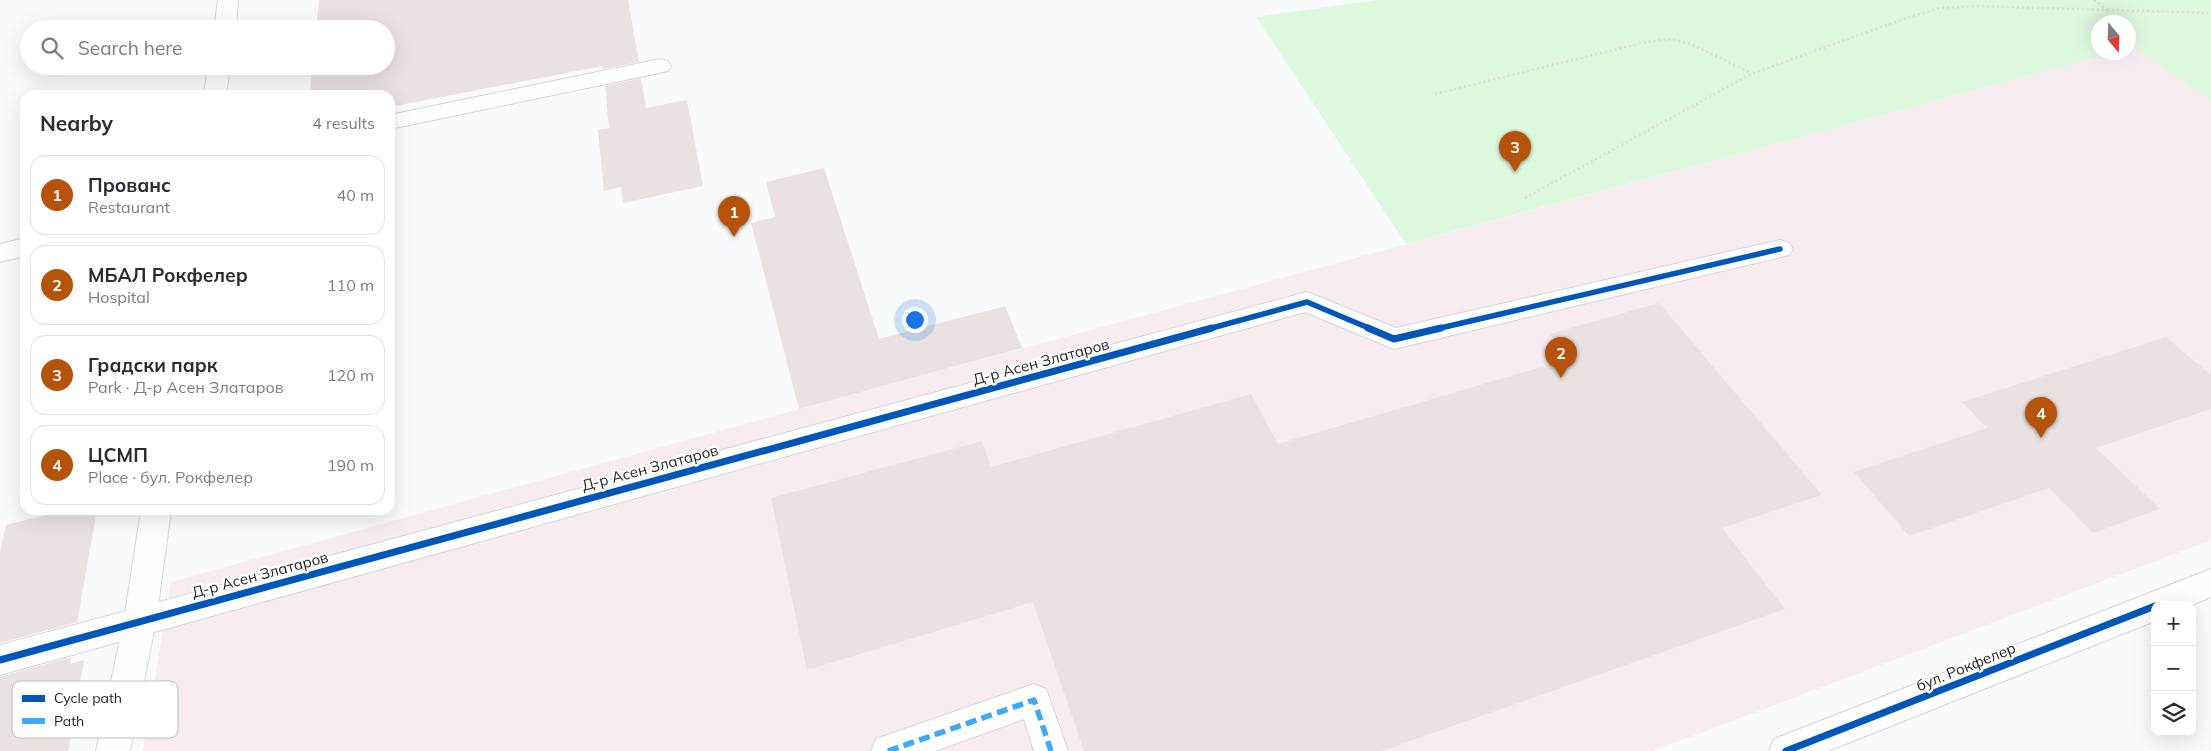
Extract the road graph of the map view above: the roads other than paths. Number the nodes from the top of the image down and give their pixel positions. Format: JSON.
{"nodes":[{"id":1,"x":228,"y":0,"type":"edge"},
{"id":2,"x":226,"y":20,"type":"edge"},
{"id":3,"x":660,"y":66,"type":"dead end"},
{"id":4,"x":218,"y":75,"type":"edge"},
{"id":5,"x":216,"y":90,"type":"edge"},
{"id":6,"x":395,"y":121,"type":"edge"},
{"id":7,"x":20,"y":248,"type":"edge"},
{"id":8,"x":1780,"y":249,"type":"dead end"},
{"id":9,"x":0,"y":253,"type":"edge"},
{"id":10,"x":155,"y":515,"type":"edge"},
{"id":11,"x":2211,"y":584,"type":"edge"},
{"id":12,"x":2166,"y":601,"type":"edge"},
{"id":13,"x":2151,"y":607,"type":"edge"},
{"id":14,"x":140,"y":621,"type":"junction"},
{"id":15,"x":0,"y":660,"type":"edge"},
{"id":16,"x":128,"y":681,"type":"edge"},
{"id":17,"x":117,"y":738,"type":"edge"},
{"id":18,"x":114,"y":751,"type":"edge"},
{"id":19,"x":888,"y":751,"type":"edge"},
{"id":20,"x":1051,"y":751,"type":"edge"},
{"id":21,"x":1786,"y":751,"type":"edge"}],
"edges":[{"from":1,"to":2,"type":"street"},
{"from":3,"to":6,"type":"street"},
{"from":4,"to":5,"type":"street"},
{"from":7,"to":9,"type":"street"},
{"from":8,"to":14,"type":"street","name":"Д-р Асен Златаров"},
{"from":10,"to":14,"type":"street"},
{"from":11,"to":12,"type":"street","name":"бул. Рокфелер"},
{"from":13,"to":21,"type":"street","name":"бул. Рокфелер"},
{"from":14,"to":15,"type":"street","name":"Д-р Асен Златаров"},
{"from":14,"to":16,"type":"street"},
{"from":17,"to":18,"type":"street"},
{"from":19,"to":20,"type":"street"}]}
